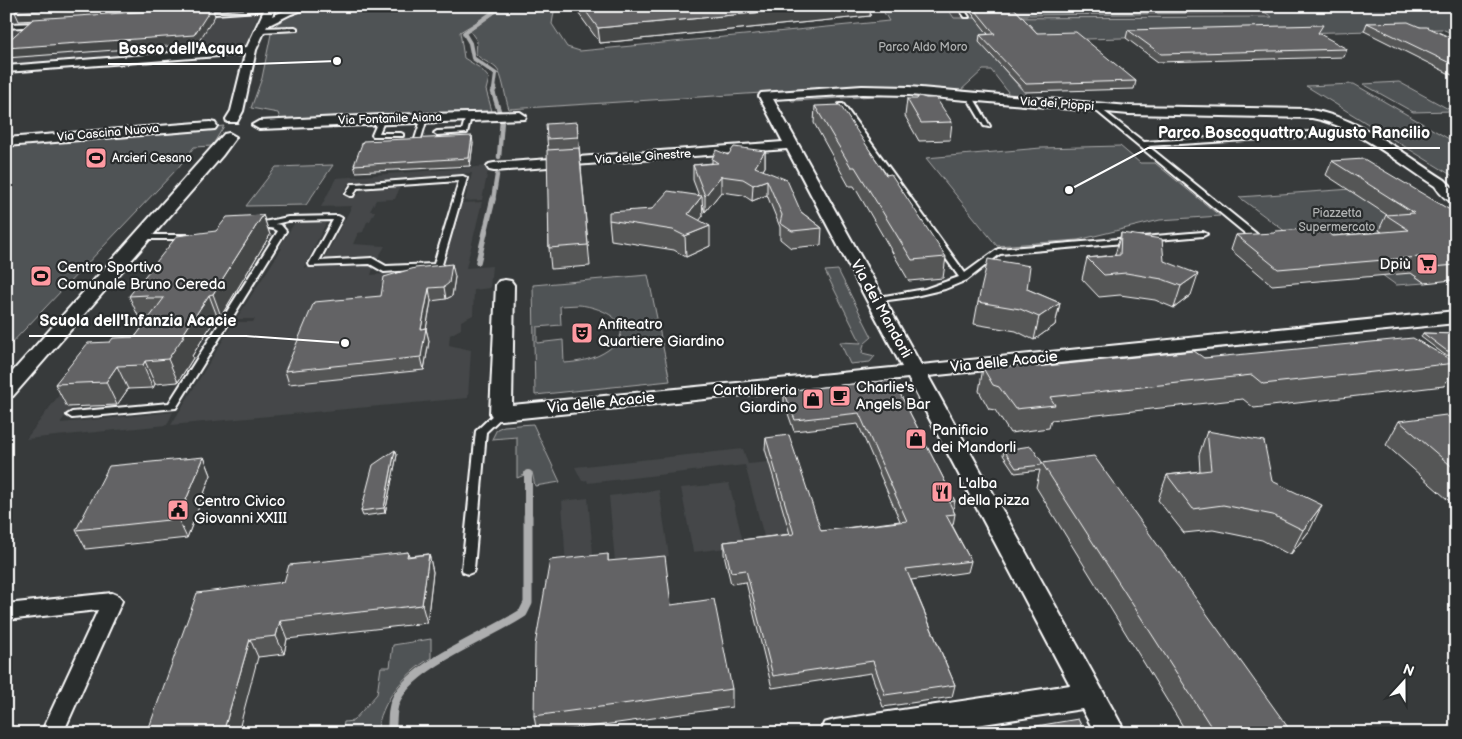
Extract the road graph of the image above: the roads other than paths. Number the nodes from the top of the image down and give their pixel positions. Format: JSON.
{"nodes":[{"id":1,"x":287,"y":6,"type":"edge"},
{"id":2,"x":959,"y":6,"type":"edge"},
{"id":3,"x":304,"y":7,"type":"edge"},
{"id":4,"x":270,"y":8,"type":"edge"},
{"id":5,"x":236,"y":9,"type":"edge"},
{"id":6,"x":194,"y":14,"type":"edge"},
{"id":7,"x":967,"y":16,"type":"dead end"},
{"id":8,"x":12,"y":20,"type":"dead end"},
{"id":9,"x":46,"y":24,"type":"edge"},
{"id":10,"x":6,"y":26,"type":"edge"},
{"id":11,"x":262,"y":27,"type":"junction"},
{"id":12,"x":295,"y":29,"type":"dead end"},
{"id":13,"x":251,"y":50,"type":"junction"},
{"id":14,"x":6,"y":69,"type":"edge"},
{"id":15,"x":766,"y":96,"type":"joint"},
{"id":16,"x":970,"y":97,"type":"junction"},
{"id":17,"x":841,"y":105,"type":"edge"},
{"id":18,"x":1095,"y":107,"type":"junction"},
{"id":19,"x":520,"y":116,"type":"dead end"},
{"id":20,"x":468,"y":117,"type":"junction"},
{"id":21,"x":424,"y":118,"type":"junction"},
{"id":22,"x":232,"y":119,"type":"junction"},
{"id":23,"x":382,"y":119,"type":"junction"},
{"id":24,"x":259,"y":125,"type":"junction"},
{"id":25,"x":210,"y":126,"type":"junction"},
{"id":26,"x":987,"y":126,"type":"dead end"},
{"id":27,"x":1354,"y":127,"type":"junction"},
{"id":28,"x":437,"y":133,"type":"dead end"},
{"id":29,"x":401,"y":135,"type":"dead end"},
{"id":30,"x":229,"y":136,"type":"junction"},
{"id":31,"x":6,"y":142,"type":"edge"},
{"id":32,"x":417,"y":142,"type":"edge"},
{"id":33,"x":1142,"y":144,"type":"junction"},
{"id":34,"x":792,"y":145,"type":"junction"},
{"id":35,"x":494,"y":167,"type":"dead end"},
{"id":36,"x":350,"y":194,"type":"dead end"},
{"id":37,"x":1452,"y":194,"type":"edge"},
{"id":38,"x":1204,"y":234,"type":"dead end"},
{"id":39,"x":202,"y":236,"type":"edge"},
{"id":40,"x":143,"y":237,"type":"junction"},
{"id":41,"x":1265,"y":245,"type":"edge"},
{"id":42,"x":964,"y":278,"type":"junction"},
{"id":43,"x":505,"y":285,"type":"dead end"},
{"id":44,"x":876,"y":300,"type":"junction"},
{"id":45,"x":1456,"y":317,"type":"edge"},
{"id":46,"x":915,"y":371,"type":"junction"},
{"id":47,"x":6,"y":392,"type":"edge"},
{"id":48,"x":501,"y":413,"type":"junction"},
{"id":49,"x":72,"y":415,"type":"dead end"},
{"id":50,"x":468,"y":569,"type":"dead end"},
{"id":51,"x":6,"y":612,"type":"edge"},
{"id":52,"x":1091,"y":695,"type":"junction"},
{"id":53,"x":52,"y":733,"type":"edge"},
{"id":54,"x":835,"y":733,"type":"edge"},
{"id":55,"x":1111,"y":733,"type":"edge"}],
"edges":[{"from":1,"to":3,"type":"street"},
{"from":2,"to":7,"type":"lane"},
{"from":3,"to":11,"type":"street"},
{"from":4,"to":5,"type":"lane"},
{"from":4,"to":11,"type":"street"},
{"from":5,"to":6,"type":"lane"},
{"from":8,"to":10,"type":"lane"},
{"from":9,"to":10,"type":"lane"},
{"from":11,"to":12,"type":"lane"},
{"from":11,"to":13,"type":"street"},
{"from":13,"to":14,"type":"street"},
{"from":13,"to":22,"type":"street"},
{"from":15,"to":16,"type":"street","name":"Via dei Pioppi"},
{"from":15,"to":34,"type":"street","name":"Via dei Mandorli"},
{"from":16,"to":18,"type":"street","name":"Via dei Pioppi"},
{"from":16,"to":26,"type":"lane"},
{"from":17,"to":42,"type":"lane"},
{"from":18,"to":27,"type":"street","name":"Via dei Pioppi"},
{"from":18,"to":33,"type":"lane"},
{"from":19,"to":20,"type":"street","name":"Via Fontanile Aiana"},
{"from":20,"to":21,"type":"street","name":"Via Fontanile Aiana"},
{"from":20,"to":28,"type":"lane"},
{"from":21,"to":23,"type":"street","name":"Via Fontanile Aiana"},
{"from":21,"to":32,"type":"lane"},
{"from":22,"to":24,"type":"street"},
{"from":22,"to":25,"type":"street","name":"Via Cascina Nuova"},
{"from":23,"to":24,"type":"street","name":"Via Fontanile Aiana"},
{"from":23,"to":29,"type":"lane"},
{"from":24,"to":30,"type":"street"},
{"from":25,"to":30,"type":"street"},
{"from":25,"to":31,"type":"street","name":"Via Cascina Nuova"},
{"from":27,"to":33,"type":"lane"},
{"from":27,"to":37,"type":"street","name":"Via dei Pioppi"},
{"from":30,"to":40,"type":"street"},
{"from":33,"to":41,"type":"lane"},
{"from":34,"to":35,"type":"street","name":"Via delle Ginestre"},
{"from":34,"to":44,"type":"street","name":"Via dei Mandorli"},
{"from":36,"to":49,"type":"lane"},
{"from":38,"to":42,"type":"lane"},
{"from":39,"to":40,"type":"lane"},
{"from":40,"to":47,"type":"street"},
{"from":42,"to":44,"type":"lane"},
{"from":43,"to":48,"type":"street"},
{"from":44,"to":46,"type":"street","name":"Via dei Mandorli"},
{"from":45,"to":46,"type":"street","name":"Via delle Acacie"},
{"from":46,"to":48,"type":"street","name":"Via delle Acacie"},
{"from":46,"to":52,"type":"street","name":"Via dei Mandorli"},
{"from":48,"to":50,"type":"lane"},
{"from":51,"to":53,"type":"street"},
{"from":52,"to":54,"type":"street"},
{"from":52,"to":55,"type":"street","name":"Via dei Mandorli"}]}
